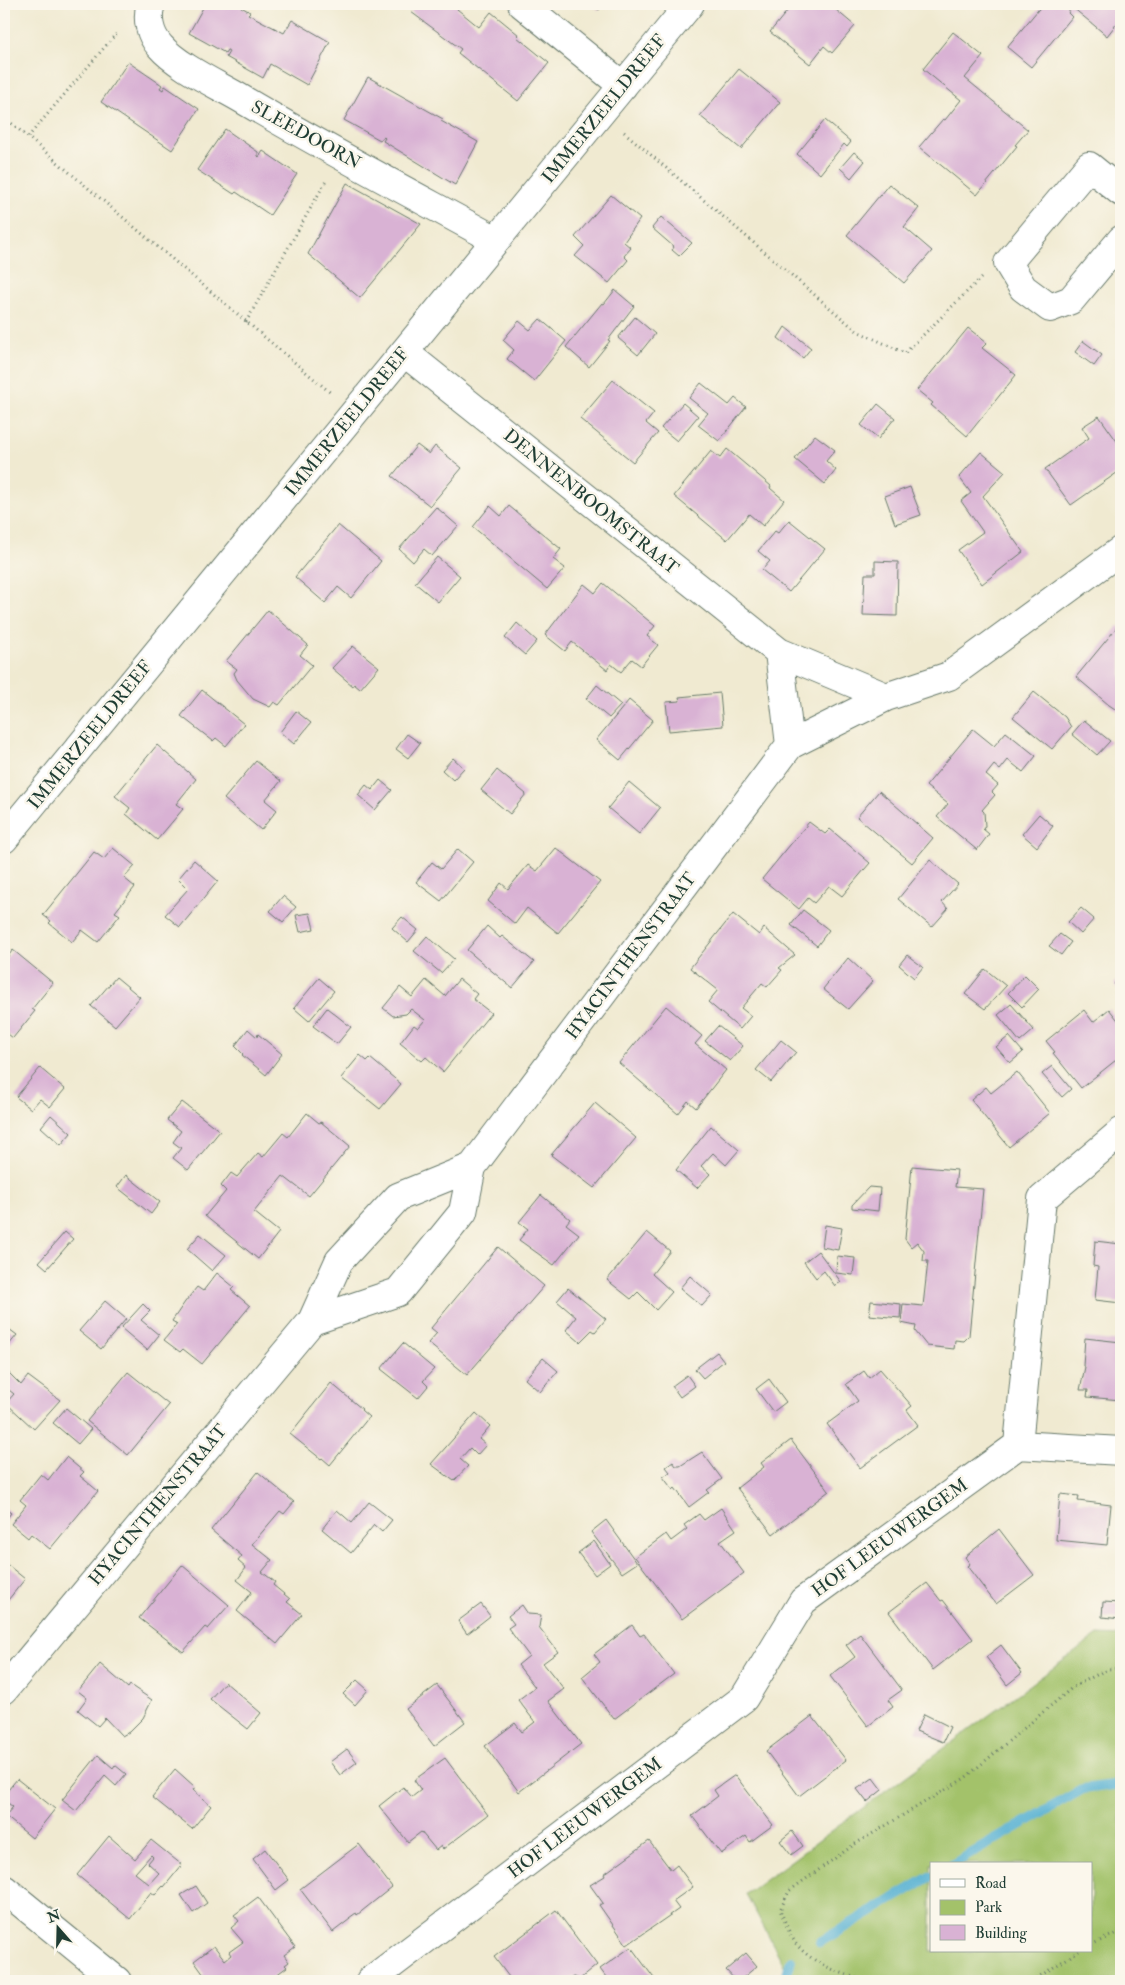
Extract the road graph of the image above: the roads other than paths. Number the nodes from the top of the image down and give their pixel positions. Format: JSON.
{"nodes":[{"id":1,"x":151,"y":4,"type":"edge"},
{"id":2,"x":522,"y":4,"type":"edge"},
{"id":3,"x":690,"y":4,"type":"edge"},
{"id":4,"x":623,"y":86,"type":"junction"},
{"id":5,"x":1121,"y":192,"type":"edge"},
{"id":6,"x":496,"y":240,"type":"junction"},
{"id":7,"x":1121,"y":240,"type":"edge"},
{"id":8,"x":404,"y":352,"type":"junction"},
{"id":9,"x":1121,"y":550,"type":"edge"},
{"id":10,"x":779,"y":652,"type":"junction"},
{"id":11,"x":886,"y":697,"type":"junction"},
{"id":12,"x":790,"y":745,"type":"junction"},
{"id":13,"x":4,"y":840,"type":"edge"},
{"id":14,"x":1121,"y":1132,"type":"edge"},
{"id":15,"x":472,"y":1167,"type":"junction"},
{"id":16,"x":312,"y":1321,"type":"junction"},
{"id":17,"x":1018,"y":1445,"type":"junction"},
{"id":18,"x":1121,"y":1451,"type":"edge"},
{"id":19,"x":4,"y":1690,"type":"edge"},
{"id":20,"x":4,"y":1889,"type":"edge"},
{"id":21,"x":117,"y":1981,"type":"edge"},
{"id":22,"x":370,"y":1981,"type":"edge"}],
"edges":[{"from":1,"to":6,"type":"street","name":"SLEEDOORN"},
{"from":2,"to":4,"type":"street"},
{"from":3,"to":4,"type":"street","name":"IMMERZEELDREEF"},
{"from":4,"to":6,"type":"street","name":"IMMERZEELDREEF"},
{"from":5,"to":7,"type":"street"},
{"from":6,"to":8,"type":"street","name":"IMMERZEELDREEF"},
{"from":8,"to":10,"type":"street","name":"DENNENBOOMSTRAAT"},
{"from":8,"to":13,"type":"street","name":"IMMERZEELDREEF"},
{"from":9,"to":11,"type":"street","name":"HYACINTHENSTRAAT"},
{"from":10,"to":11,"type":"street"},
{"from":10,"to":12,"type":"street"},
{"from":11,"to":12,"type":"street","name":"HYACINTHENSTRAAT"},
{"from":12,"to":15,"type":"street","name":"HYACINTHENSTRAAT"},
{"from":14,"to":17,"type":"street"},
{"from":15,"to":16,"type":"street","name":"HYACINTHENSTRAAT"},
{"from":15,"to":16,"type":"street","name":"HYACINTHENSTRAAT"},
{"from":16,"to":19,"type":"street","name":"HYACINTHENSTRAAT"},
{"from":17,"to":18,"type":"street"},
{"from":17,"to":22,"type":"street","name":"HOF LEEUWERGEM"},
{"from":20,"to":21,"type":"street"}]}
